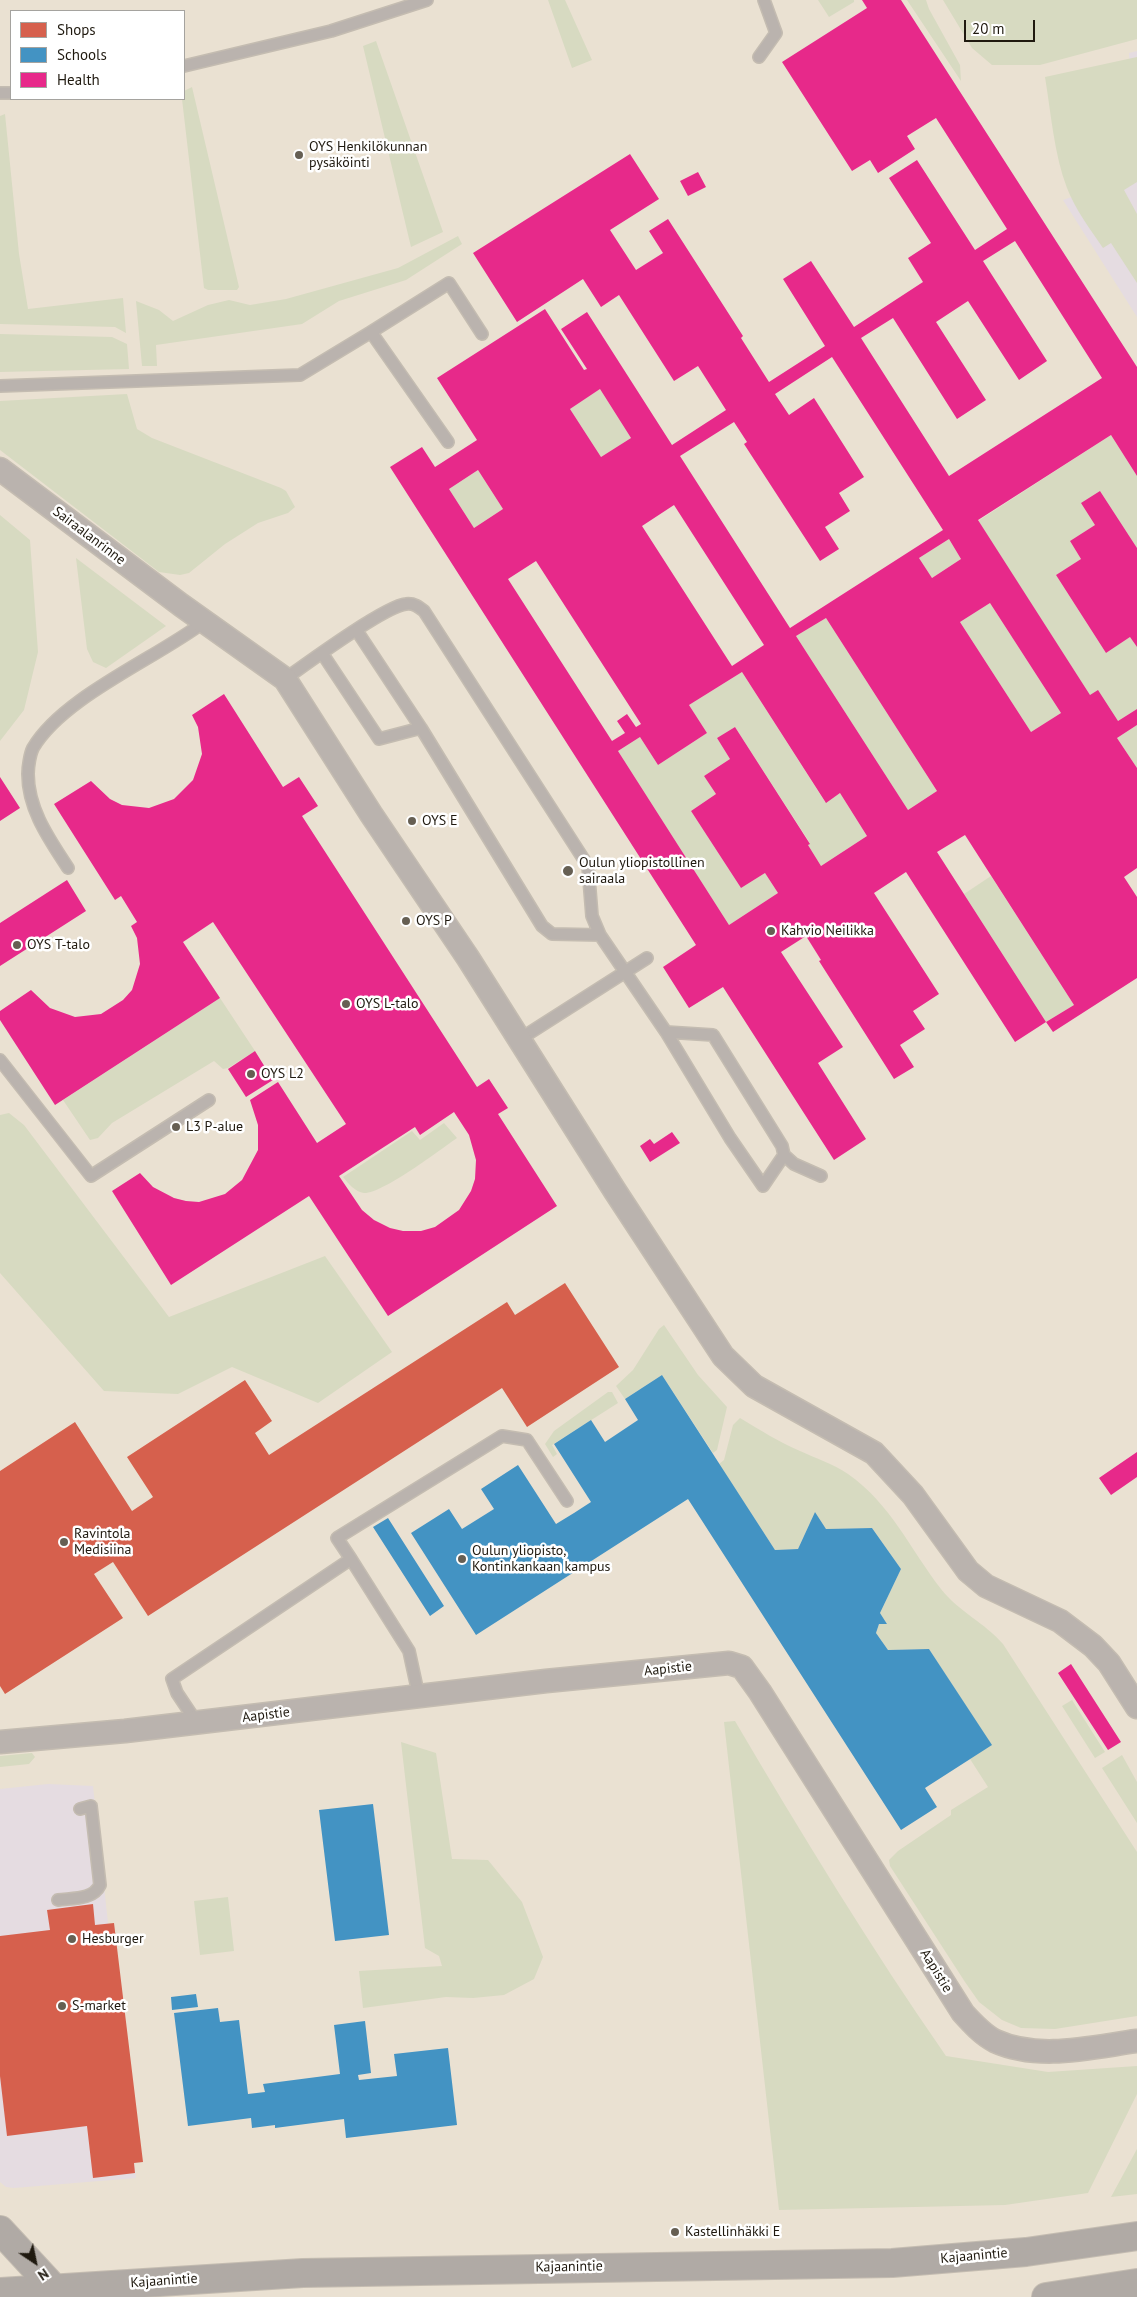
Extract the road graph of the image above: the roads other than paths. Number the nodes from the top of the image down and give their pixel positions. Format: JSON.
{"nodes":[{"id":1,"x":427,"y":0,"type":"edge"},
{"id":2,"x":764,"y":0,"type":"edge"},
{"id":3,"x":758,"y":57,"type":"dead end"},
{"id":4,"x":185,"y":66,"type":"edge"},
{"id":5,"x":371,"y":332,"type":"junction"},
{"id":6,"x":482,"y":334,"type":"dead end"},
{"id":7,"x":0,"y":386,"type":"edge"},
{"id":8,"x":448,"y":442,"type":"dead end"},
{"id":9,"x":0,"y":469,"type":"edge"},
{"id":10,"x":204,"y":622,"type":"junction"},
{"id":11,"x":357,"y":630,"type":"junction"},
{"id":12,"x":322,"y":653,"type":"junction"},
{"id":13,"x":285,"y":679,"type":"junction"},
{"id":14,"x":421,"y":728,"type":"junction"},
{"id":15,"x":68,"y":868,"type":"dead end"},
{"id":16,"x":600,"y":935,"type":"junction"},
{"id":17,"x":647,"y":958,"type":"dead end"},
{"id":18,"x":625,"y":972,"type":"junction"},
{"id":19,"x":666,"y":1032,"type":"junction"},
{"id":20,"x":520,"y":1039,"type":"junction"},
{"id":21,"x":0,"y":1060,"type":"edge"},
{"id":22,"x":209,"y":1100,"type":"dead end"},
{"id":23,"x":784,"y":1155,"type":"junction"},
{"id":24,"x":821,"y":1176,"type":"dead end"},
{"id":25,"x":567,"y":1501,"type":"dead end"},
{"id":26,"x":351,"y":1559,"type":"junction"},
{"id":27,"x":419,"y":1697,"type":"junction"},
{"id":28,"x":1137,"y":1707,"type":"edge"},
{"id":29,"x":197,"y":1723,"type":"junction"},
{"id":30,"x":0,"y":1742,"type":"edge"},
{"id":31,"x":80,"y":1809,"type":"dead end"},
{"id":32,"x":58,"y":1900,"type":"dead end"},
{"id":33,"x":1137,"y":2041,"type":"edge"},
{"id":34,"x":0,"y":2230,"type":"edge"},
{"id":35,"x":1137,"y":2236,"type":"edge"},
{"id":36,"x":1137,"y":2283,"type":"edge"},
{"id":37,"x":2,"y":2293,"type":"edge"},
{"id":38,"x":58,"y":2293,"type":"edge"},
{"id":39,"x":1046,"y":2297,"type":"edge"}],
"edges":[{"from":1,"to":4,"type":"lane"},
{"from":2,"to":3,"type":"lane"},
{"from":5,"to":6,"type":"lane"},
{"from":5,"to":7,"type":"lane"},
{"from":5,"to":8,"type":"lane"},
{"from":9,"to":10,"type":"street","name":"Sairaalanrinne"},
{"from":10,"to":13,"type":"street","name":"Sairaalanrinne"},
{"from":10,"to":15,"type":"lane"},
{"from":11,"to":12,"type":"lane"},
{"from":11,"to":14,"type":"lane"},
{"from":11,"to":16,"type":"lane"},
{"from":12,"to":13,"type":"lane"},
{"from":12,"to":14,"type":"lane"},
{"from":13,"to":20,"type":"street"},
{"from":14,"to":16,"type":"lane"},
{"from":16,"to":18,"type":"lane"},
{"from":17,"to":18,"type":"lane"},
{"from":18,"to":19,"type":"lane"},
{"from":18,"to":20,"type":"lane"},
{"from":19,"to":23,"type":"lane"},
{"from":19,"to":23,"type":"lane"},
{"from":20,"to":28,"type":"street"},
{"from":21,"to":22,"type":"lane"},
{"from":23,"to":24,"type":"lane"},
{"from":25,"to":26,"type":"lane"},
{"from":26,"to":27,"type":"lane"},
{"from":26,"to":29,"type":"lane"},
{"from":27,"to":29,"type":"street","name":"Aapistie"},
{"from":27,"to":33,"type":"street","name":"Aapistie"},
{"from":29,"to":30,"type":"street","name":"Aapistie"},
{"from":31,"to":32,"type":"lane"},
{"from":34,"to":38,"type":"main road"},
{"from":35,"to":38,"type":"main road","name":"Kajaanintie"},
{"from":36,"to":39,"type":"main road"},
{"from":37,"to":38,"type":"main road","name":"Kajaanintie"}]}
